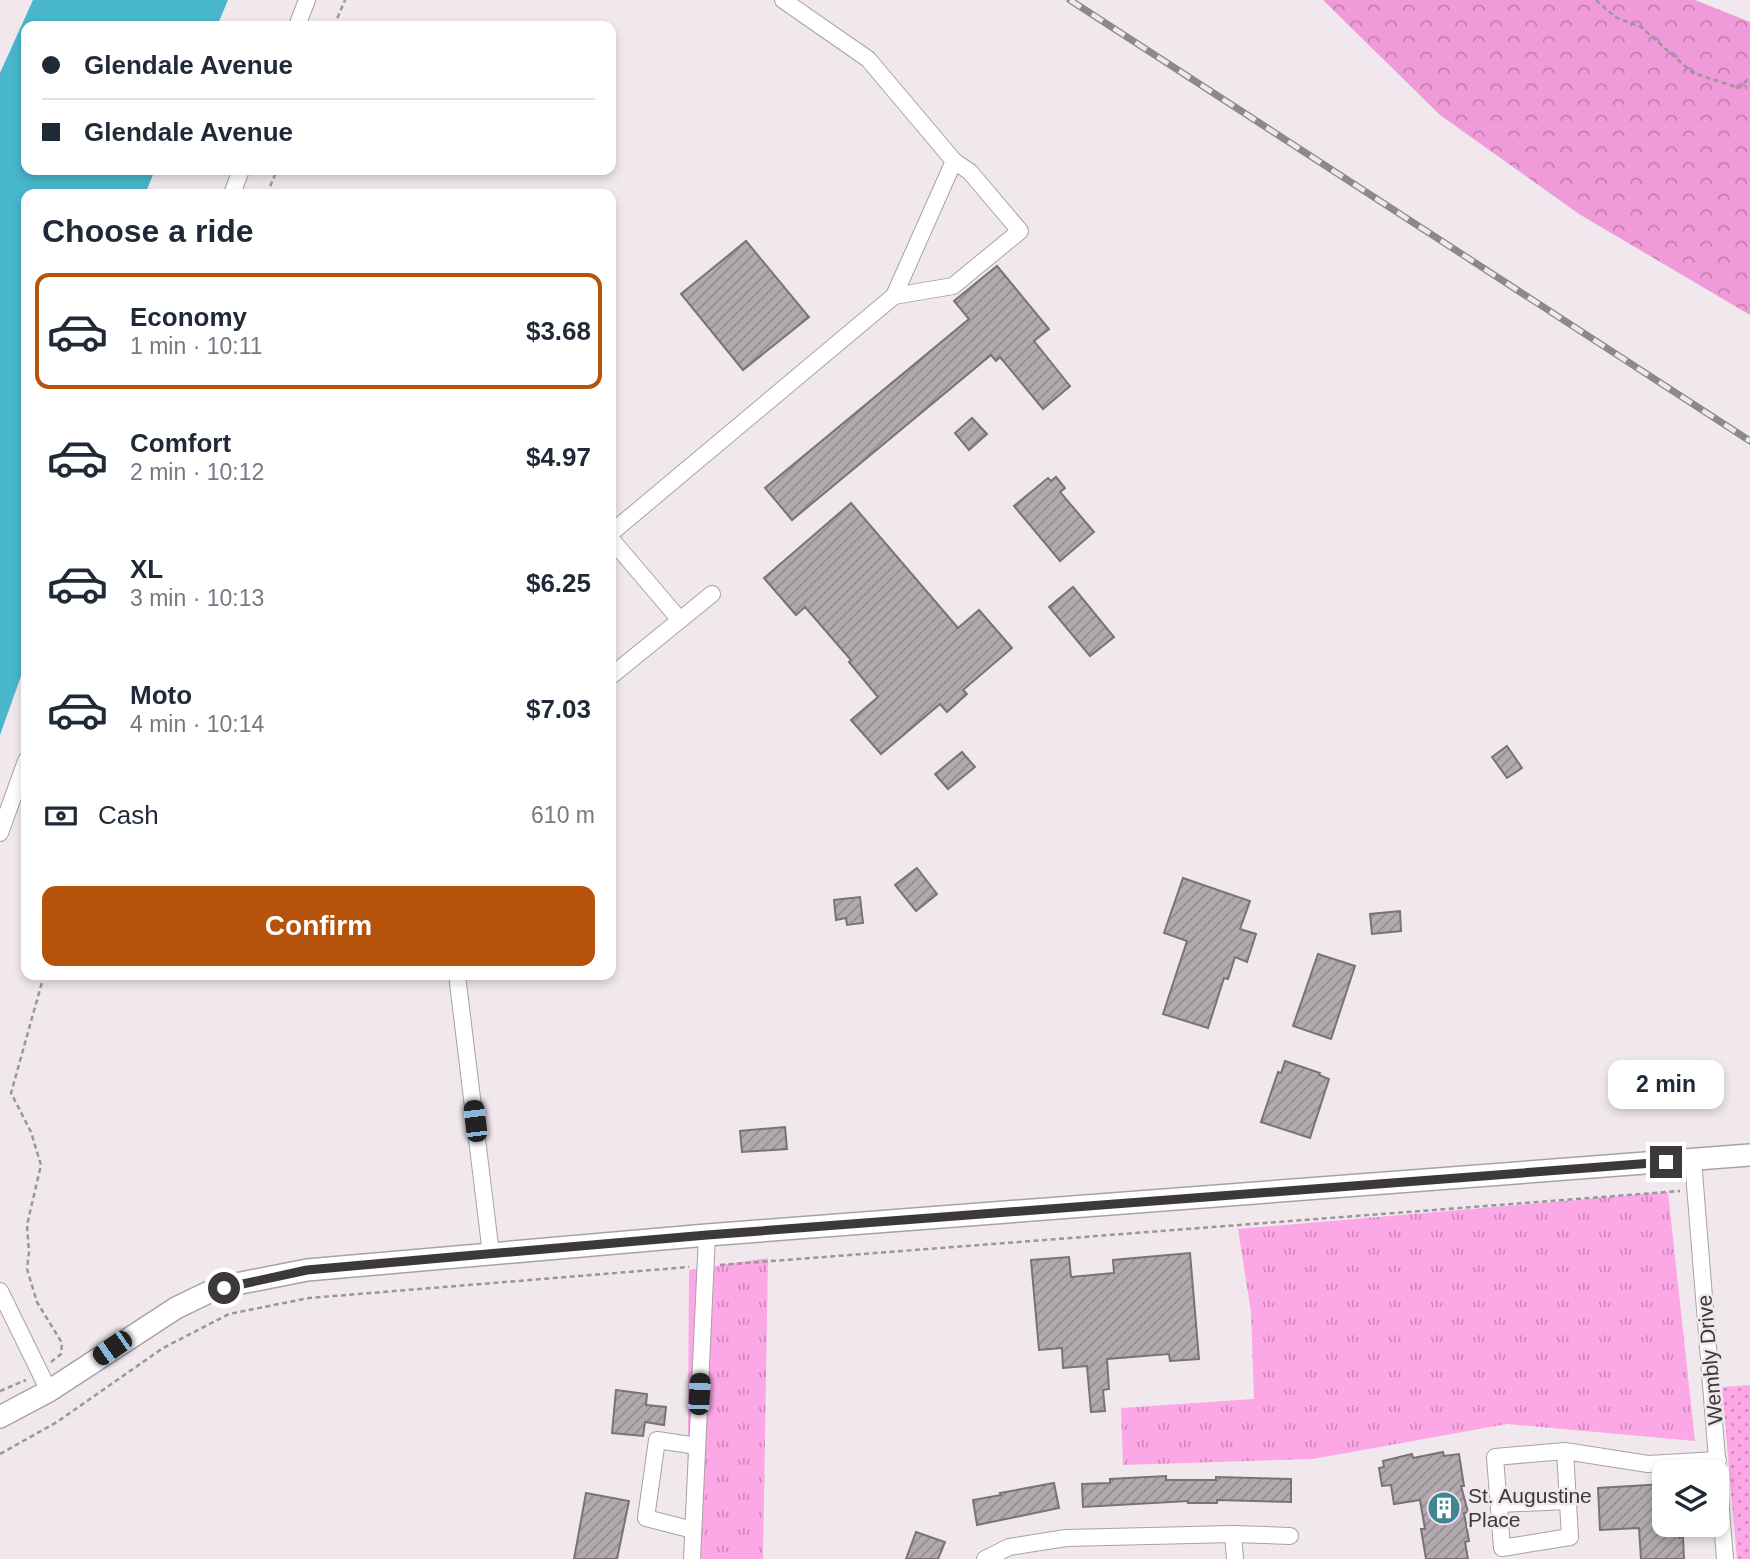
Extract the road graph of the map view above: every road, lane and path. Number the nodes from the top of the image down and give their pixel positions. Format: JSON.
{"nodes":[{"id":1,"x":307,"y":0,"type":"edge"},
{"id":2,"x":345,"y":0,"type":"edge"},
{"id":3,"x":783,"y":0,"type":"edge"},
{"id":4,"x":1596,"y":0,"type":"edge"},
{"id":5,"x":299,"y":21,"type":"edge"},
{"id":6,"x":336,"y":21,"type":"edge"},
{"id":7,"x":1750,"y":77,"type":"edge"},
{"id":8,"x":954,"y":161,"type":"junction"},
{"id":9,"x":894,"y":296,"type":"junction"},
{"id":10,"x":616,"y":529,"type":"edge"},
{"id":11,"x":616,"y":545,"type":"edge"},
{"id":12,"x":712,"y":594,"type":"dead end"},
{"id":13,"x":680,"y":620,"type":"junction"},
{"id":14,"x":616,"y":673,"type":"edge"},
{"id":15,"x":21,"y":775,"type":"edge"},
{"id":16,"x":0,"y":833,"type":"edge"},
{"id":17,"x":43,"y":980,"type":"edge"},
{"id":18,"x":458,"y":980,"type":"edge"},
{"id":19,"x":1750,"y":1155,"type":"edge"},
{"id":20,"x":1693,"y":1160,"type":"junction"},
{"id":21,"x":1696,"y":1190,"type":"junction"},
{"id":22,"x":707,"y":1235,"type":"junction"},
{"id":23,"x":491,"y":1254,"type":"junction"},
{"id":24,"x":706,"y":1266,"type":"junction"},
{"id":25,"x":0,"y":1291,"type":"edge"},
{"id":26,"x":39,"y":1372,"type":"junction"},
{"id":27,"x":0,"y":1391,"type":"edge"},
{"id":28,"x":49,"y":1391,"type":"junction"},
{"id":29,"x":0,"y":1417,"type":"edge"},
{"id":30,"x":697,"y":1446,"type":"junction"},
{"id":31,"x":1565,"y":1451,"type":"junction"},
{"id":32,"x":0,"y":1454,"type":"edge"},
{"id":33,"x":1718,"y":1460,"type":"edge"},
{"id":34,"x":1652,"y":1464,"type":"edge"},
{"id":35,"x":1568,"y":1501,"type":"junction"},
{"id":36,"x":1499,"y":1504,"type":"junction"},
{"id":37,"x":693,"y":1530,"type":"junction"},
{"id":38,"x":1233,"y":1534,"type":"junction"},
{"id":39,"x":1290,"y":1536,"type":"dead end"},
{"id":40,"x":1723,"y":1537,"type":"edge"},
{"id":41,"x":692,"y":1559,"type":"edge"},
{"id":42,"x":985,"y":1559,"type":"edge"},
{"id":43,"x":1235,"y":1559,"type":"edge"},
{"id":44,"x":1725,"y":1559,"type":"edge"}],
"edges":[{"from":1,"to":5,"type":"street"},
{"from":2,"to":6,"type":"path"},
{"from":3,"to":8,"type":"street"},
{"from":4,"to":7,"type":"path"},
{"from":8,"to":9,"type":"street"},
{"from":8,"to":9,"type":"street"},
{"from":9,"to":10,"type":"street"},
{"from":11,"to":13,"type":"street"},
{"from":12,"to":13,"type":"street"},
{"from":13,"to":14,"type":"street"},
{"from":15,"to":16,"type":"street"},
{"from":17,"to":26,"type":"path"},
{"from":18,"to":23,"type":"street"},
{"from":19,"to":20,"type":"main road"},
{"from":20,"to":21,"type":"street","name":"Wembly Drive"},
{"from":20,"to":22,"type":"main road"},
{"from":21,"to":24,"type":"path"},
{"from":21,"to":33,"type":"street","name":"Wembly Drive"},
{"from":22,"to":23,"type":"main road"},
{"from":22,"to":24,"type":"street"},
{"from":23,"to":28,"type":"main road"},
{"from":24,"to":30,"type":"street"},
{"from":24,"to":32,"type":"path"},
{"from":25,"to":26,"type":"street"},
{"from":26,"to":27,"type":"path"},
{"from":26,"to":28,"type":"street"},
{"from":28,"to":29,"type":"main road"},
{"from":30,"to":37,"type":"street"},
{"from":30,"to":37,"type":"street"},
{"from":31,"to":34,"type":"street"},
{"from":31,"to":35,"type":"street"},
{"from":31,"to":36,"type":"street"},
{"from":35,"to":36,"type":"street"},
{"from":35,"to":36,"type":"street"},
{"from":37,"to":41,"type":"street"},
{"from":38,"to":39,"type":"street"},
{"from":38,"to":42,"type":"street"},
{"from":38,"to":43,"type":"street"},
{"from":40,"to":44,"type":"street","name":"Wembly Drive"}]}
